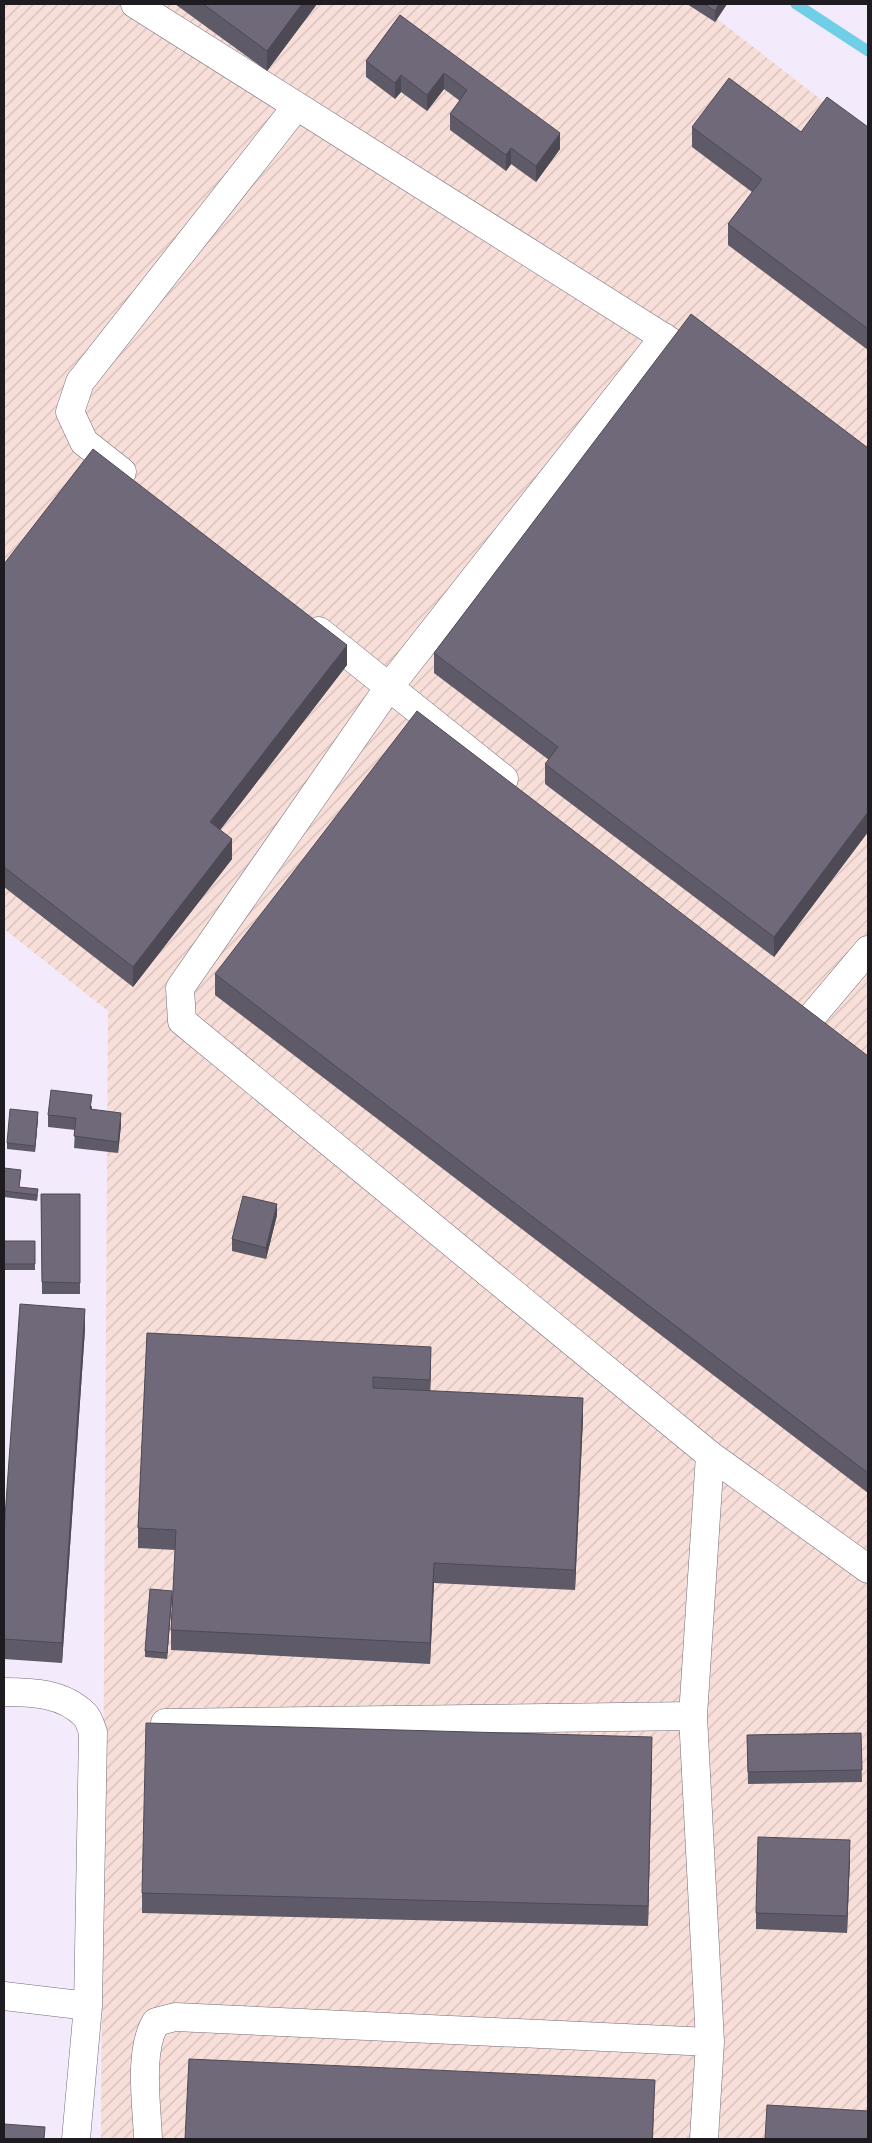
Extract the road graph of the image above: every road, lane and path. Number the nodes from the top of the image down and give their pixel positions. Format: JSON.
{"nodes":[{"id":1,"x":135,"y":4,"type":"edge"},
{"id":2,"x":296,"y":106,"type":"junction"},
{"id":3,"x":664,"y":337,"type":"junction"},
{"id":4,"x":697,"y":359,"type":"edge"},
{"id":5,"x":138,"y":485,"type":"edge"},
{"id":6,"x":298,"y":614,"type":"edge"},
{"id":7,"x":389,"y":687,"type":"junction"},
{"id":8,"x":521,"y":792,"type":"edge"},
{"id":9,"x":868,"y":950,"type":"edge"},
{"id":10,"x":831,"y":1037,"type":"edge"},
{"id":11,"x":710,"y":1456,"type":"junction"},
{"id":12,"x":868,"y":1570,"type":"edge"},
{"id":13,"x":4,"y":1692,"type":"edge"},
{"id":14,"x":693,"y":1716,"type":"junction"},
{"id":15,"x":165,"y":1723,"type":"edge"},
{"id":16,"x":4,"y":1996,"type":"edge"},
{"id":17,"x":88,"y":2006,"type":"junction"},
{"id":18,"x":710,"y":2042,"type":"junction"},
{"id":19,"x":76,"y":2139,"type":"edge"},
{"id":20,"x":148,"y":2139,"type":"edge"},
{"id":21,"x":704,"y":2139,"type":"edge"}],
"edges":[{"from":1,"to":2,"type":"lane"},
{"from":2,"to":3,"type":"lane"},
{"from":2,"to":5,"type":"lane"},
{"from":3,"to":4,"type":"lane"},
{"from":3,"to":7,"type":"lane"},
{"from":6,"to":7,"type":"lane"},
{"from":7,"to":8,"type":"lane"},
{"from":7,"to":11,"type":"lane"},
{"from":9,"to":10,"type":"lane"},
{"from":11,"to":12,"type":"lane"},
{"from":11,"to":14,"type":"lane"},
{"from":13,"to":17,"type":"lane"},
{"from":14,"to":15,"type":"lane"},
{"from":14,"to":18,"type":"lane"},
{"from":16,"to":17,"type":"lane"},
{"from":17,"to":19,"type":"lane"},
{"from":18,"to":20,"type":"lane"},
{"from":18,"to":21,"type":"lane"}]}
